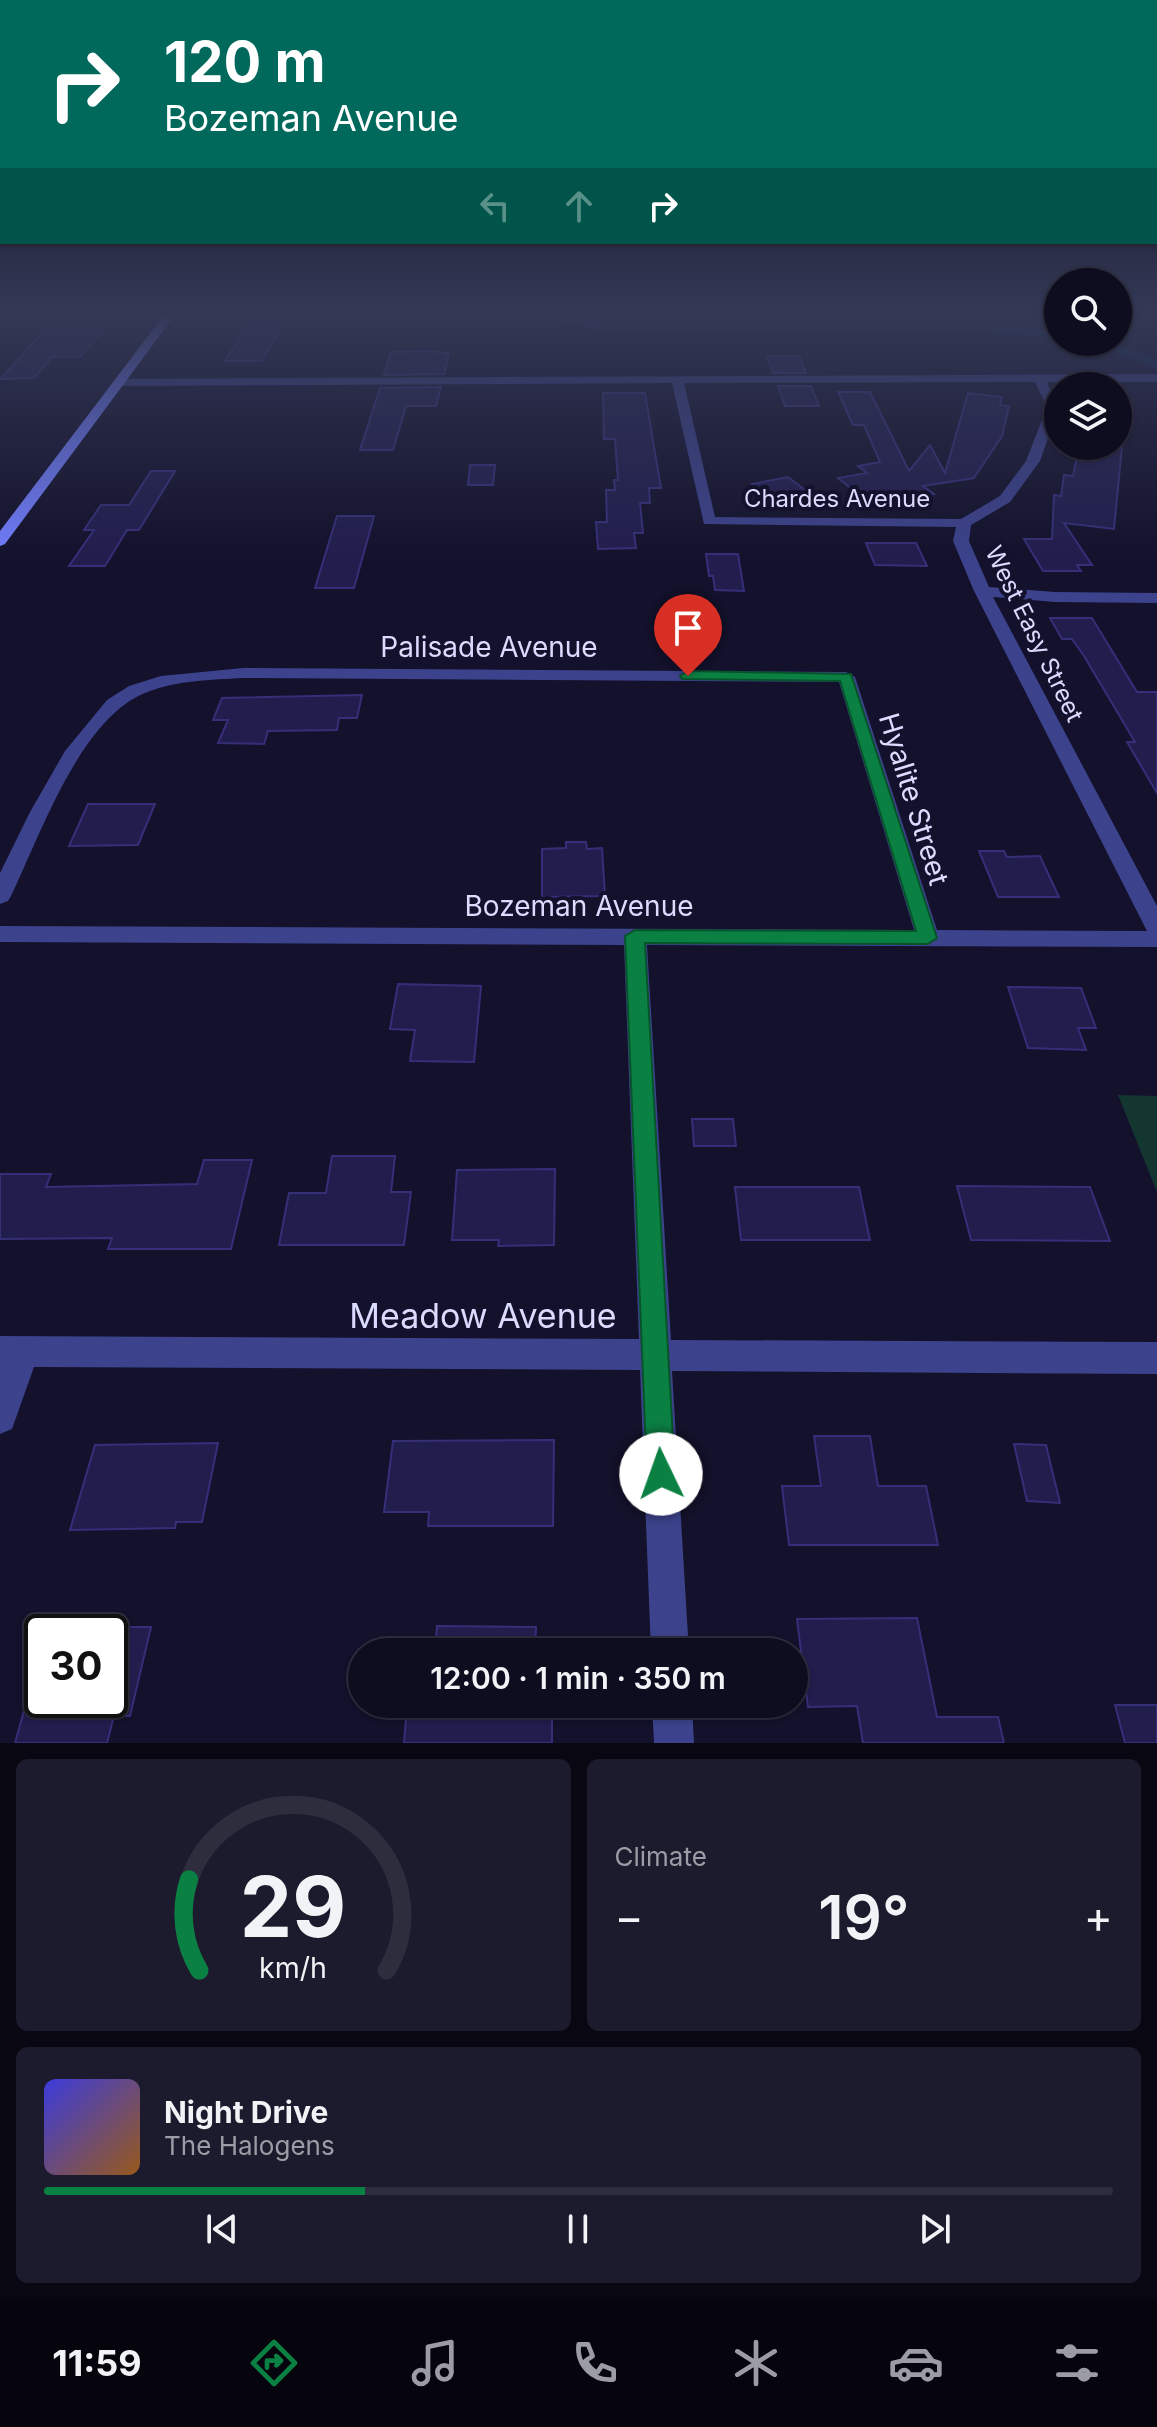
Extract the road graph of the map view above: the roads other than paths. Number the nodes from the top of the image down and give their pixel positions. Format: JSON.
{"nodes":[{"id":1,"x":109,"y":396,"type":"edge"},
{"id":2,"x":681,"y":396,"type":"edge"},
{"id":3,"x":1048,"y":396,"type":"edge"},
{"id":4,"x":964,"y":523,"type":"junction"},
{"id":5,"x":0,"y":541,"type":"edge"},
{"id":6,"x":982,"y":591,"type":"junction"},
{"id":7,"x":1157,"y":598,"type":"edge"},
{"id":8,"x":846,"y":677,"type":"joint"},
{"id":9,"x":0,"y":896,"type":"edge"},
{"id":10,"x":1157,"y":928,"type":"edge"},
{"id":11,"x":0,"y":934,"type":"edge"},
{"id":12,"x":635,"y":936,"type":"junction"},
{"id":13,"x":928,"y":938,"type":"junction"},
{"id":14,"x":1157,"y":939,"type":"edge"},
{"id":15,"x":12,"y":1351,"type":"edge"},
{"id":16,"x":655,"y":1355,"type":"junction"},
{"id":17,"x":1157,"y":1358,"type":"edge"},
{"id":18,"x":0,"y":1417,"type":"edge"},
{"id":19,"x":669,"y":1638,"type":"edge"},
{"id":20,"x":673,"y":1718,"type":"edge"},
{"id":21,"x":674,"y":1743,"type":"edge"}],
"edges":[{"from":1,"to":5,"type":"main road"},
{"from":2,"to":4,"type":"street","name":"Chardes Avenue"},
{"from":3,"to":4,"type":"street","name":"West Easy Street"},
{"from":4,"to":6,"type":"street","name":"West Easy Street"},
{"from":6,"to":7,"type":"street"},
{"from":6,"to":10,"type":"street","name":"West Easy Street"},
{"from":8,"to":9,"type":"street","name":"Palisade Avenue"},
{"from":8,"to":13,"type":"street","name":"Hyalite Street"},
{"from":11,"to":12,"type":"street","name":"Bozeman Avenue"},
{"from":12,"to":13,"type":"street","name":"Bozeman Avenue"},
{"from":12,"to":16,"type":"street"},
{"from":13,"to":14,"type":"street","name":"Bozeman Avenue"},
{"from":15,"to":16,"type":"street","name":"Meadow Avenue"},
{"from":15,"to":18,"type":"street"},
{"from":16,"to":17,"type":"street","name":"Meadow Avenue"},
{"from":16,"to":19,"type":"street"},
{"from":20,"to":21,"type":"street"}]}
